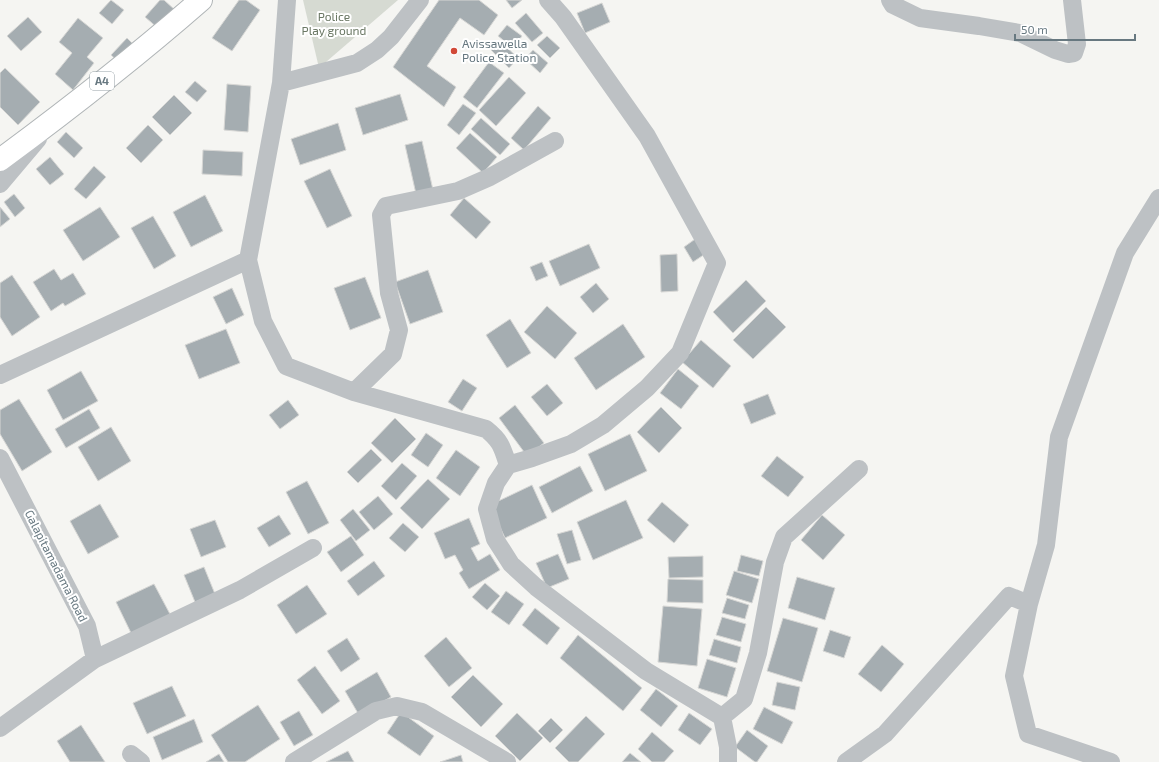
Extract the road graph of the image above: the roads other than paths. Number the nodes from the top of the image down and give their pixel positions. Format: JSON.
{"nodes":[{"id":1,"x":201,"y":0,"type":"edge"},
{"id":2,"x":287,"y":0,"type":"edge"},
{"id":3,"x":420,"y":0,"type":"edge"},
{"id":4,"x":548,"y":0,"type":"edge"},
{"id":5,"x":890,"y":0,"type":"edge"},
{"id":6,"x":1072,"y":0,"type":"edge"},
{"id":7,"x":281,"y":83,"type":"junction"},
{"id":8,"x":52,"y":121,"type":"junction"},
{"id":9,"x":555,"y":141,"type":"dead end"},
{"id":10,"x":0,"y":160,"type":"edge"},
{"id":11,"x":0,"y":184,"type":"edge"},
{"id":12,"x":1159,"y":198,"type":"edge"},
{"id":13,"x":248,"y":260,"type":"junction"},
{"id":14,"x":0,"y":375,"type":"edge"},
{"id":15,"x":354,"y":392,"type":"junction"},
{"id":16,"x":0,"y":458,"type":"edge"},
{"id":17,"x":508,"y":465,"type":"junction"},
{"id":18,"x":859,"y":469,"type":"dead end"},
{"id":19,"x":313,"y":548,"type":"dead end"},
{"id":20,"x":1029,"y":604,"type":"junction"},
{"id":21,"x":95,"y":659,"type":"junction"},
{"id":22,"x":722,"y":717,"type":"junction"},
{"id":23,"x":0,"y":728,"type":"edge"},
{"id":24,"x":294,"y":762,"type":"edge"},
{"id":25,"x":507,"y":762,"type":"edge"},
{"id":26,"x":728,"y":762,"type":"edge"},
{"id":27,"x":846,"y":762,"type":"edge"},
{"id":28,"x":1111,"y":762,"type":"edge"}],
"edges":[{"from":1,"to":8,"type":"highway","number":"A4"},
{"from":2,"to":7,"type":"street"},
{"from":3,"to":7,"type":"street"},
{"from":4,"to":17,"type":"street"},
{"from":5,"to":6,"type":"street"},
{"from":7,"to":13,"type":"street"},
{"from":8,"to":10,"type":"highway","number":"A4"},
{"from":8,"to":11,"type":"street"},
{"from":9,"to":15,"type":"street"},
{"from":12,"to":20,"type":"street"},
{"from":13,"to":14,"type":"street"},
{"from":13,"to":15,"type":"street"},
{"from":15,"to":17,"type":"street"},
{"from":16,"to":21,"type":"street","name":"Galapitamadama Road"},
{"from":17,"to":22,"type":"street"},
{"from":18,"to":22,"type":"street"},
{"from":19,"to":21,"type":"street"},
{"from":20,"to":27,"type":"street"},
{"from":20,"to":28,"type":"street"},
{"from":21,"to":23,"type":"street"},
{"from":22,"to":26,"type":"street"},
{"from":24,"to":25,"type":"street"}]}
